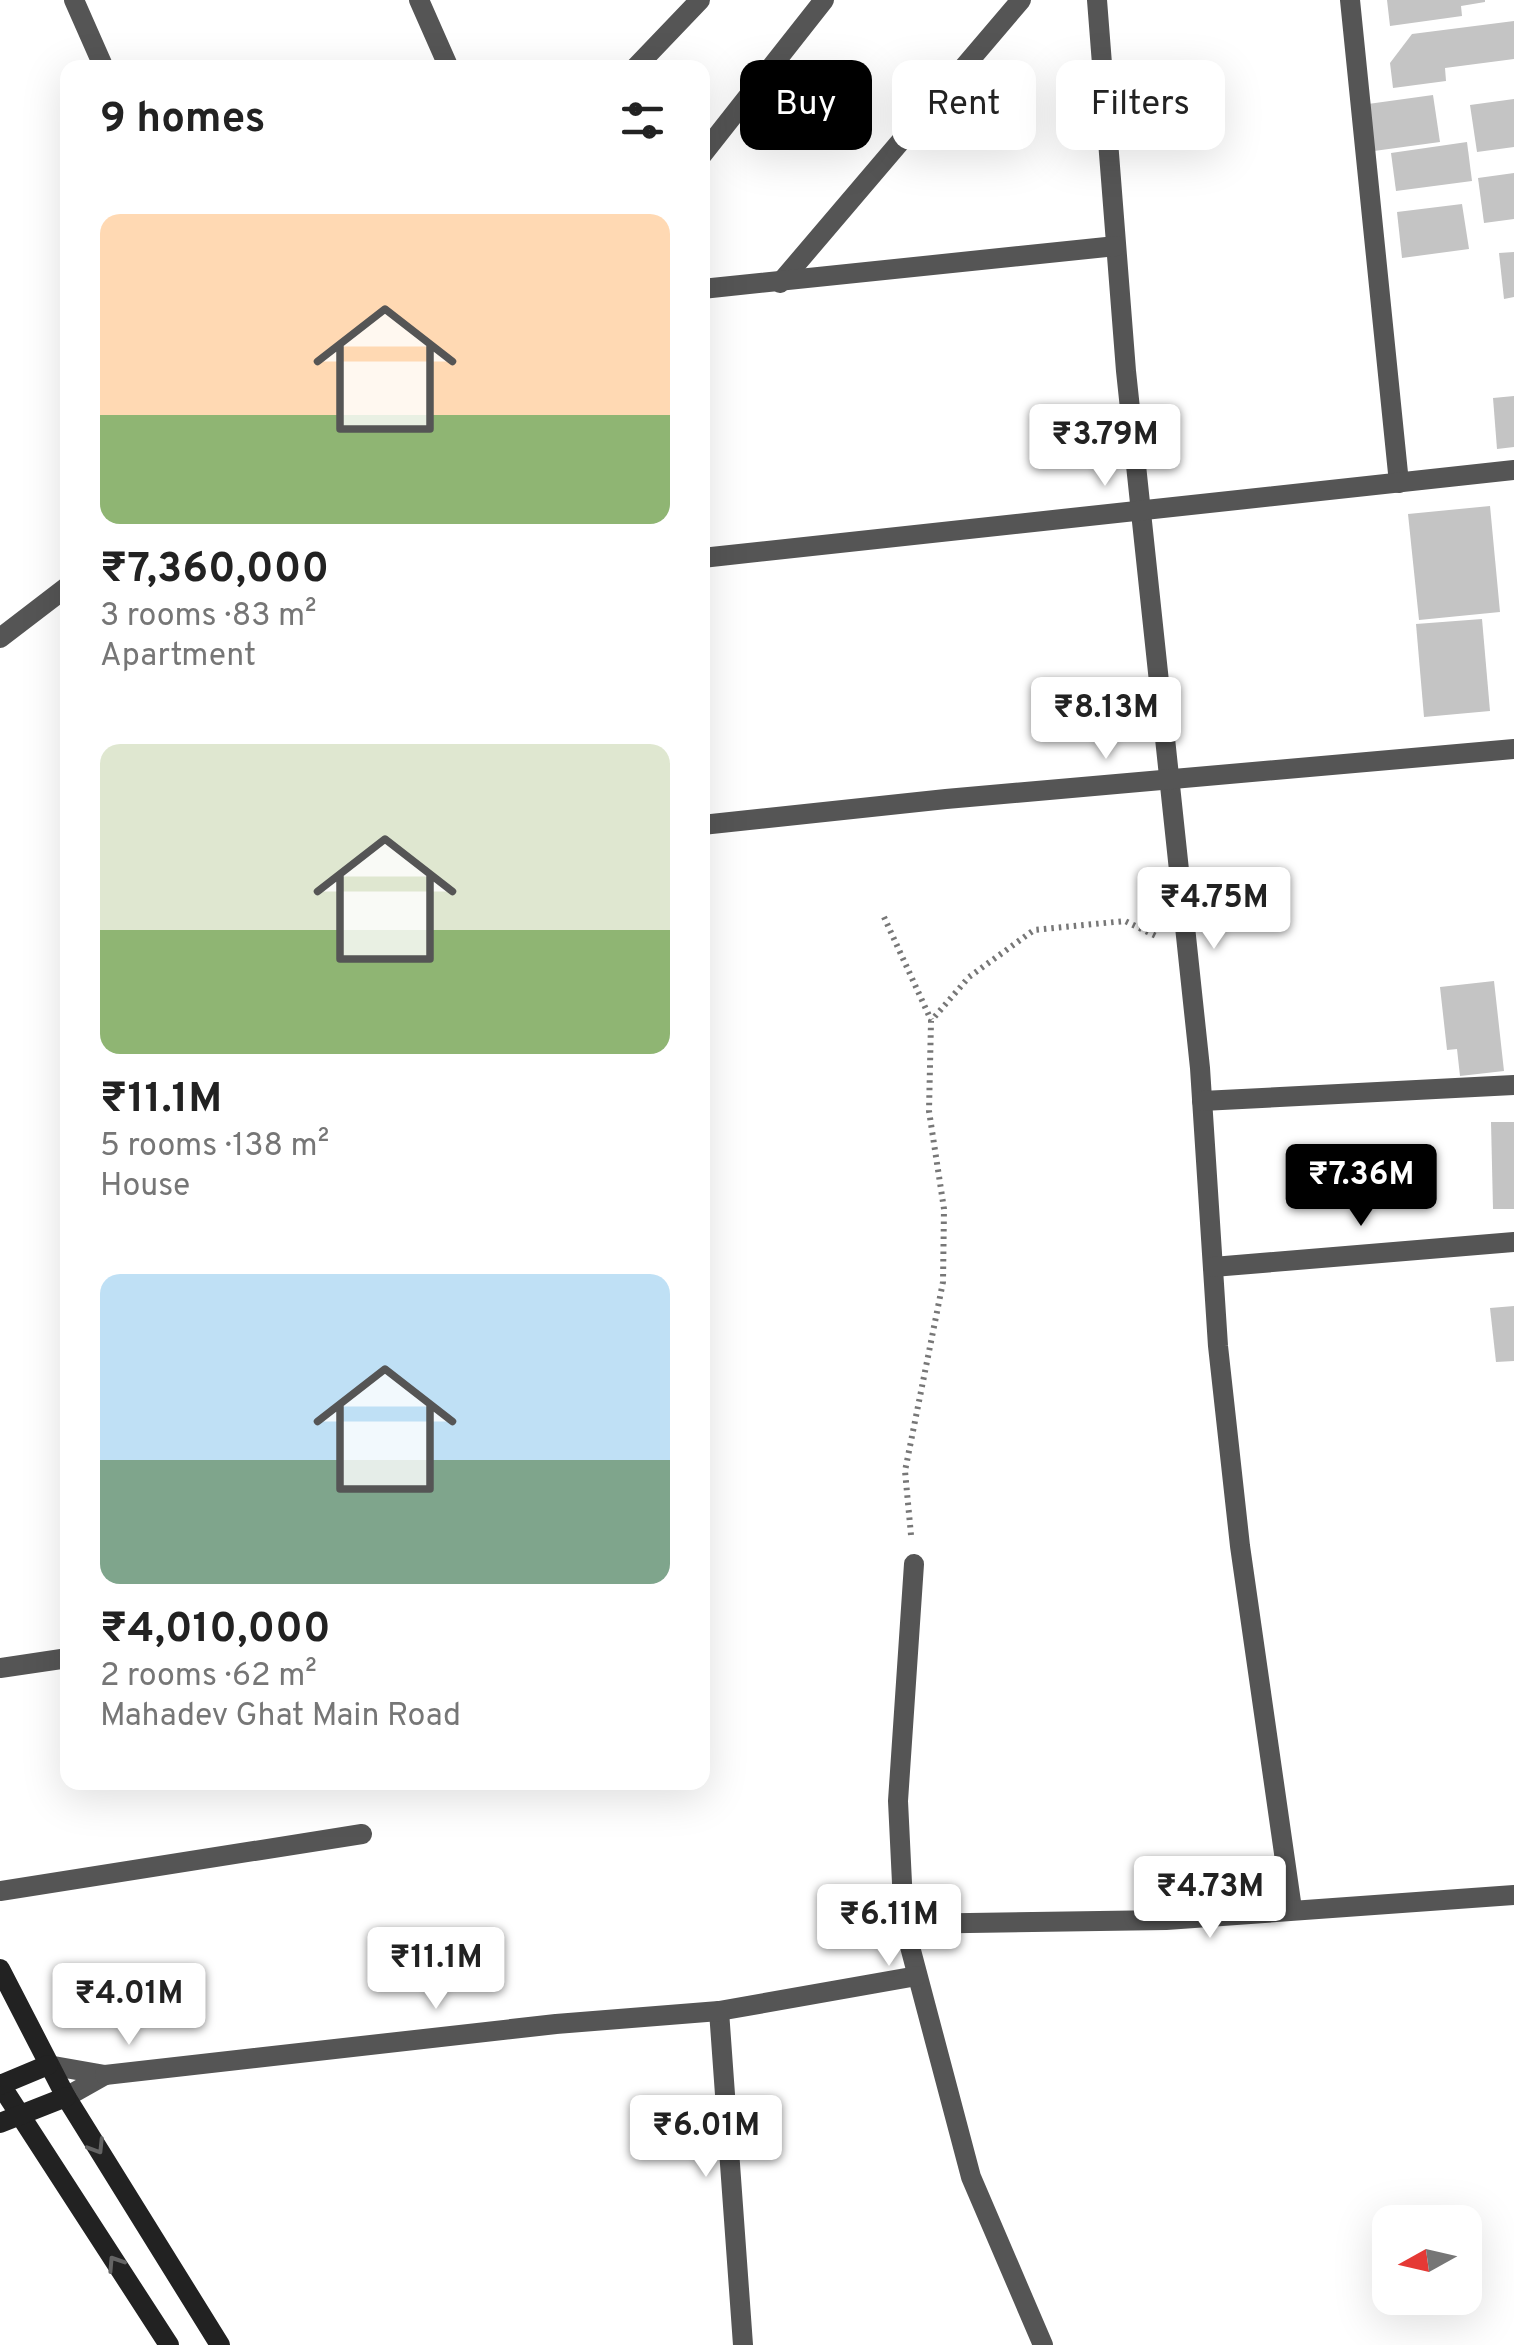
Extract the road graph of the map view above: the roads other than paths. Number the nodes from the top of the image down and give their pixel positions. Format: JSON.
{"nodes":[{"id":1,"x":74,"y":0,"type":"edge"},
{"id":2,"x":418,"y":0,"type":"edge"},
{"id":3,"x":700,"y":0,"type":"edge"},
{"id":4,"x":824,"y":0,"type":"edge"},
{"id":5,"x":1021,"y":0,"type":"edge"},
{"id":6,"x":1097,"y":0,"type":"edge"},
{"id":7,"x":1350,"y":0,"type":"edge"},
{"id":8,"x":100,"y":60,"type":"edge"},
{"id":9,"x":444,"y":60,"type":"edge"},
{"id":10,"x":643,"y":60,"type":"edge"},
{"id":11,"x":710,"y":145,"type":"edge"},
{"id":12,"x":1116,"y":246,"type":"junction"},
{"id":13,"x":780,"y":283,"type":"junction"},
{"id":14,"x":710,"y":288,"type":"edge"},
{"id":15,"x":1514,"y":470,"type":"edge"},
{"id":16,"x":1399,"y":483,"type":"junction"},
{"id":17,"x":1142,"y":510,"type":"junction"},
{"id":18,"x":710,"y":557,"type":"edge"},
{"id":19,"x":60,"y":592,"type":"edge"},
{"id":20,"x":0,"y":638,"type":"edge"},
{"id":21,"x":1514,"y":749,"type":"edge"},
{"id":22,"x":1173,"y":782,"type":"junction"},
{"id":23,"x":710,"y":825,"type":"edge"},
{"id":24,"x":1514,"y":1085,"type":"edge"},
{"id":25,"x":1202,"y":1102,"type":"junction"},
{"id":26,"x":1514,"y":1242,"type":"edge"},
{"id":27,"x":1213,"y":1266,"type":"junction"},
{"id":28,"x":914,"y":1564,"type":"road end"},
{"id":29,"x":60,"y":1659,"type":"edge"},
{"id":30,"x":0,"y":1668,"type":"edge"},
{"id":31,"x":362,"y":1834,"type":"dead end"},
{"id":32,"x":0,"y":1891,"type":"edge"},
{"id":33,"x":1514,"y":1895,"type":"edge"},
{"id":34,"x":1292,"y":1909,"type":"junction"},
{"id":35,"x":904,"y":1924,"type":"junction"},
{"id":36,"x":0,"y":1969,"type":"edge"},
{"id":37,"x":917,"y":1976,"type":"junction"},
{"id":38,"x":719,"y":2011,"type":"junction"},
{"id":39,"x":48,"y":2065,"type":"junction"},
{"id":40,"x":105,"y":2076,"type":"junction"},
{"id":41,"x":0,"y":2084,"type":"edge"},
{"id":42,"x":66,"y":2097,"type":"junction"},
{"id":43,"x":9,"y":2119,"type":"edge"},
{"id":44,"x":168,"y":2345,"type":"edge"},
{"id":45,"x":220,"y":2345,"type":"edge"},
{"id":46,"x":744,"y":2345,"type":"edge"},
{"id":47,"x":1044,"y":2345,"type":"edge"}],
"edges":[{"from":1,"to":8,"type":"street"},
{"from":2,"to":9,"type":"street"},
{"from":3,"to":10,"type":"street"},
{"from":4,"to":11,"type":"street"},
{"from":5,"to":13,"type":"street"},
{"from":6,"to":12,"type":"street"},
{"from":7,"to":16,"type":"street"},
{"from":12,"to":13,"type":"street"},
{"from":12,"to":17,"type":"street"},
{"from":13,"to":14,"type":"street"},
{"from":15,"to":16,"type":"street"},
{"from":16,"to":17,"type":"street"},
{"from":17,"to":18,"type":"street"},
{"from":17,"to":22,"type":"street"},
{"from":19,"to":20,"type":"street"},
{"from":21,"to":22,"type":"street"},
{"from":22,"to":23,"type":"street"},
{"from":22,"to":25,"type":"street"},
{"from":24,"to":25,"type":"street"},
{"from":25,"to":27,"type":"street"},
{"from":26,"to":27,"type":"street"},
{"from":27,"to":34,"type":"street"},
{"from":28,"to":35,"type":"street"},
{"from":29,"to":30,"type":"street"},
{"from":31,"to":32,"type":"street"},
{"from":33,"to":34,"type":"street"},
{"from":34,"to":35,"type":"street"},
{"from":35,"to":37,"type":"street"},
{"from":36,"to":39,"type":"street"},
{"from":37,"to":38,"type":"street"},
{"from":37,"to":47,"type":"street"},
{"from":38,"to":40,"type":"street"},
{"from":38,"to":46,"type":"street"},
{"from":39,"to":40,"type":"street"},
{"from":39,"to":41,"type":"street"},
{"from":39,"to":42,"type":"street"},
{"from":40,"to":42,"type":"street"},
{"from":41,"to":43,"type":"street"},
{"from":42,"to":43,"type":"street"},
{"from":42,"to":45,"type":"street","one_way":true},
{"from":44,"to":43,"type":"street","one_way":true}]}
